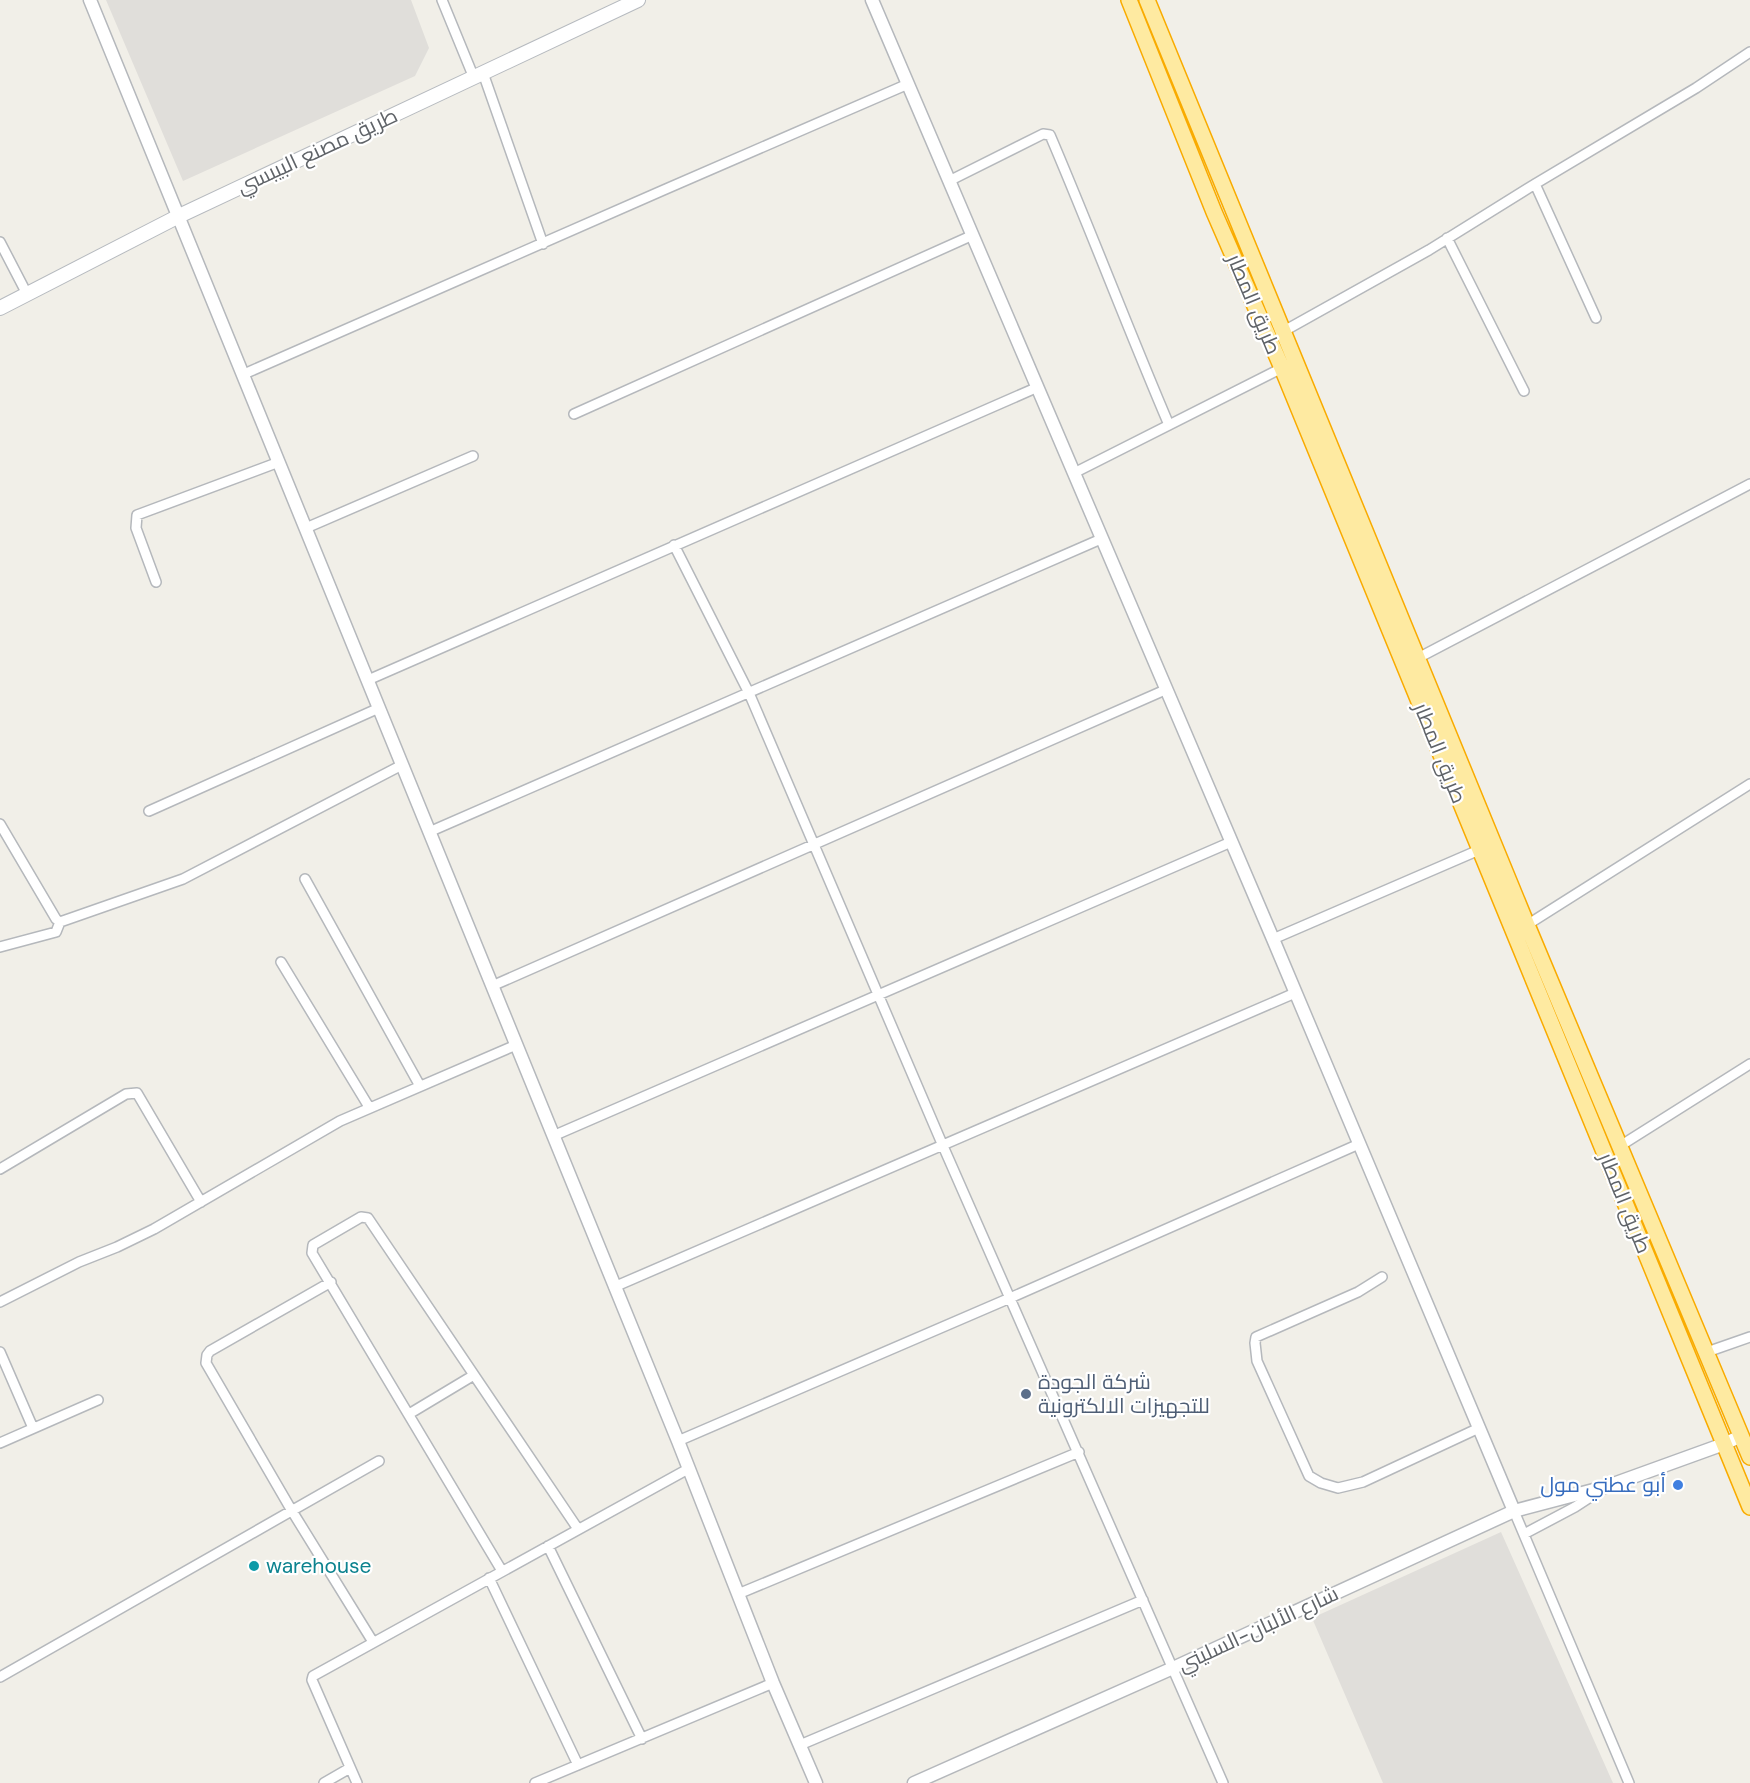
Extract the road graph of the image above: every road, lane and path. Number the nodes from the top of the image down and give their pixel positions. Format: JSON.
{"nodes":[{"id":1,"x":90,"y":0,"type":"edge"},
{"id":2,"x":442,"y":0,"type":"edge"},
{"id":3,"x":638,"y":0,"type":"edge"},
{"id":4,"x":872,"y":0,"type":"edge"},
{"id":5,"x":1129,"y":0,"type":"edge"},
{"id":6,"x":1147,"y":0,"type":"edge"},
{"id":7,"x":1750,"y":52,"type":"edge"},
{"id":8,"x":479,"y":75,"type":"junction"},
{"id":9,"x":908,"y":84,"type":"junction"},
{"id":10,"x":950,"y":182,"type":"junction"},
{"id":11,"x":1535,"y":184,"type":"junction"},
{"id":12,"x":1231,"y":203,"type":"junction"},
{"id":13,"x":1214,"y":212,"type":"junction"},
{"id":14,"x":179,"y":216,"type":"junction"},
{"id":15,"x":973,"y":235,"type":"junction"},
{"id":16,"x":1447,"y":238,"type":"junction"},
{"id":17,"x":0,"y":243,"type":"edge"},
{"id":18,"x":543,"y":244,"type":"junction"},
{"id":19,"x":27,"y":294,"type":"junction"},
{"id":20,"x":0,"y":308,"type":"edge"},
{"id":21,"x":1596,"y":318,"type":"dead end"},
{"id":22,"x":1284,"y":332,"type":"junction"},
{"id":23,"x":1281,"y":368,"type":"junction"},
{"id":24,"x":244,"y":374,"type":"junction"},
{"id":25,"x":1038,"y":387,"type":"junction"},
{"id":26,"x":1524,"y":392,"type":"dead end"},
{"id":27,"x":574,"y":414,"type":"dead end"},
{"id":28,"x":1169,"y":425,"type":"junction"},
{"id":29,"x":473,"y":456,"type":"dead end"},
{"id":30,"x":279,"y":462,"type":"junction"},
{"id":31,"x":1074,"y":473,"type":"junction"},
{"id":32,"x":1750,"y":484,"type":"edge"},
{"id":33,"x":306,"y":528,"type":"junction"},
{"id":34,"x":1101,"y":538,"type":"junction"},
{"id":35,"x":674,"y":545,"type":"junction"},
{"id":36,"x":156,"y":582,"type":"dead end"},
{"id":37,"x":1418,"y":658,"type":"junction"},
{"id":38,"x":368,"y":680,"type":"junction"},
{"id":39,"x":1165,"y":690,"type":"junction"},
{"id":40,"x":749,"y":693,"type":"junction"},
{"id":41,"x":379,"y":708,"type":"junction"},
{"id":42,"x":1454,"y":746,"type":"junction"},
{"id":43,"x":1440,"y":754,"type":"junction"},
{"id":44,"x":402,"y":765,"type":"junction"},
{"id":45,"x":1750,"y":784,"type":"edge"},
{"id":46,"x":149,"y":811,"type":"dead end"},
{"id":47,"x":0,"y":824,"type":"edge"},
{"id":48,"x":429,"y":832,"type":"junction"},
{"id":49,"x":1231,"y":842,"type":"junction"},
{"id":50,"x":814,"y":844,"type":"junction"},
{"id":51,"x":1479,"y":850,"type":"junction"},
{"id":52,"x":305,"y":879,"type":"dead end"},
{"id":53,"x":60,"y":922,"type":"junction"},
{"id":54,"x":1527,"y":925,"type":"junction"},
{"id":55,"x":1273,"y":939,"type":"junction"},
{"id":56,"x":0,"y":947,"type":"edge"},
{"id":57,"x":281,"y":962,"type":"dead end"},
{"id":58,"x":492,"y":986,"type":"junction"},
{"id":59,"x":1295,"y":993,"type":"junction"},
{"id":60,"x":877,"y":995,"type":"junction"},
{"id":61,"x":516,"y":1045,"type":"junction"},
{"id":62,"x":1750,"y":1064,"type":"edge"},
{"id":63,"x":420,"y":1086,"type":"junction"},
{"id":64,"x":369,"y":1107,"type":"junction"},
{"id":65,"x":553,"y":1136,"type":"junction"},
{"id":66,"x":1359,"y":1144,"type":"junction"},
{"id":67,"x":943,"y":1146,"type":"junction"},
{"id":68,"x":1620,"y":1146,"type":"junction"},
{"id":69,"x":0,"y":1169,"type":"edge"},
{"id":70,"x":201,"y":1202,"type":"junction"},
{"id":71,"x":1382,"y":1277,"type":"dead end"},
{"id":72,"x":331,"y":1282,"type":"junction"},
{"id":73,"x":615,"y":1287,"type":"junction"},
{"id":74,"x":1010,"y":1298,"type":"junction"},
{"id":75,"x":0,"y":1302,"type":"edge"},
{"id":76,"x":1750,"y":1337,"type":"edge"},
{"id":77,"x":0,"y":1352,"type":"edge"},
{"id":78,"x":1707,"y":1352,"type":"junction"},
{"id":79,"x":474,"y":1375,"type":"junction"},
{"id":80,"x":98,"y":1400,"type":"dead end"},
{"id":81,"x":409,"y":1414,"type":"junction"},
{"id":82,"x":33,"y":1428,"type":"junction"},
{"id":83,"x":1479,"y":1428,"type":"junction"},
{"id":84,"x":1741,"y":1436,"type":"junction"},
{"id":85,"x":678,"y":1441,"type":"junction"},
{"id":86,"x":0,"y":1443,"type":"edge"},
{"id":87,"x":1724,"y":1444,"type":"junction"},
{"id":88,"x":1079,"y":1452,"type":"junction"},
{"id":89,"x":1750,"y":1457,"type":"edge"},
{"id":90,"x":379,"y":1461,"type":"dead end"},
{"id":91,"x":688,"y":1468,"type":"junction"},
{"id":92,"x":1605,"y":1487,"type":"junction"},
{"id":93,"x":1750,"y":1507,"type":"edge"},
{"id":94,"x":292,"y":1511,"type":"junction"},
{"id":95,"x":1514,"y":1511,"type":"junction"},
{"id":96,"x":578,"y":1529,"type":"junction"},
{"id":97,"x":1524,"y":1534,"type":"junction"},
{"id":98,"x":548,"y":1546,"type":"junction"},
{"id":99,"x":502,"y":1571,"type":"junction"},
{"id":100,"x":489,"y":1578,"type":"junction"},
{"id":101,"x":738,"y":1594,"type":"junction"},
{"id":102,"x":1143,"y":1600,"type":"junction"},
{"id":103,"x":373,"y":1642,"type":"junction"},
{"id":104,"x":1173,"y":1668,"type":"junction"},
{"id":105,"x":0,"y":1677,"type":"edge"},
{"id":106,"x":773,"y":1683,"type":"junction"},
{"id":107,"x":642,"y":1739,"type":"junction"},
{"id":108,"x":800,"y":1745,"type":"junction"},
{"id":109,"x":578,"y":1765,"type":"junction"},
{"id":110,"x":350,"y":1768,"type":"junction"},
{"id":111,"x":324,"y":1783,"type":"edge"},
{"id":112,"x":357,"y":1783,"type":"edge"},
{"id":113,"x":535,"y":1783,"type":"edge"},
{"id":114,"x":816,"y":1783,"type":"edge"},
{"id":115,"x":914,"y":1783,"type":"edge"},
{"id":116,"x":1223,"y":1783,"type":"edge"},
{"id":117,"x":1629,"y":1783,"type":"edge"}],
"edges":[{"from":1,"to":14,"type":"street"},
{"from":2,"to":8,"type":"street"},
{"from":3,"to":8,"type":"main road","name":"طريق مصنع البيبسي"},
{"from":4,"to":9,"type":"street"},
{"from":5,"to":13,"type":"highway","name":"طريق المطار"},
{"from":6,"to":12,"type":"highway","name":"طريق المطار"},
{"from":7,"to":11,"type":"street"},
{"from":8,"to":14,"type":"main road","name":"طريق مصنع البيبسي"},
{"from":8,"to":18,"type":"street"},
{"from":9,"to":10,"type":"street"},
{"from":9,"to":18,"type":"street"},
{"from":10,"to":15,"type":"street"},
{"from":10,"to":28,"type":"street"},
{"from":11,"to":16,"type":"street"},
{"from":11,"to":21,"type":"street"},
{"from":12,"to":13,"type":"highway"},
{"from":12,"to":22,"type":"highway","name":"طريق المطار"},
{"from":13,"to":23,"type":"highway","name":"طريق المطار"},
{"from":14,"to":19,"type":"main road","name":"طريق مصنع البيبسي"},
{"from":14,"to":24,"type":"street"},
{"from":15,"to":25,"type":"street"},
{"from":15,"to":27,"type":"street"},
{"from":16,"to":22,"type":"street"},
{"from":16,"to":26,"type":"street"},
{"from":17,"to":19,"type":"street"},
{"from":18,"to":24,"type":"street"},
{"from":19,"to":20,"type":"main road","name":"طريق مصنع البيبسي"},
{"from":22,"to":37,"type":"highway","name":"طريق المطار"},
{"from":23,"to":28,"type":"street"},
{"from":23,"to":43,"type":"highway","name":"طريق المطار"},
{"from":24,"to":30,"type":"street"},
{"from":25,"to":31,"type":"street"},
{"from":25,"to":35,"type":"street"},
{"from":28,"to":31,"type":"street"},
{"from":29,"to":33,"type":"street"},
{"from":30,"to":33,"type":"street"},
{"from":30,"to":36,"type":"street"},
{"from":31,"to":34,"type":"street"},
{"from":32,"to":37,"type":"street"},
{"from":33,"to":38,"type":"street"},
{"from":34,"to":39,"type":"street"},
{"from":34,"to":40,"type":"street"},
{"from":35,"to":38,"type":"street"},
{"from":35,"to":40,"type":"street"},
{"from":37,"to":42,"type":"highway","name":"طريق المطار"},
{"from":38,"to":41,"type":"street"},
{"from":39,"to":49,"type":"street"},
{"from":39,"to":50,"type":"street"},
{"from":40,"to":48,"type":"street"},
{"from":40,"to":50,"type":"street"},
{"from":41,"to":44,"type":"street"},
{"from":41,"to":46,"type":"street"},
{"from":42,"to":43,"type":"highway"},
{"from":42,"to":54,"type":"highway","name":"طريق المطار"},
{"from":43,"to":51,"type":"highway","name":"طريق المطار"},
{"from":44,"to":48,"type":"street"},
{"from":44,"to":53,"type":"street"},
{"from":45,"to":54,"type":"street"},
{"from":47,"to":53,"type":"street"},
{"from":48,"to":58,"type":"street"},
{"from":49,"to":55,"type":"street"},
{"from":49,"to":60,"type":"street"},
{"from":50,"to":58,"type":"street"},
{"from":50,"to":60,"type":"street"},
{"from":51,"to":55,"type":"street"},
{"from":51,"to":87,"type":"highway","name":"طريق المطار"},
{"from":52,"to":63,"type":"street"},
{"from":53,"to":56,"type":"street"},
{"from":54,"to":68,"type":"highway","name":"طريق المطار"},
{"from":55,"to":59,"type":"street"},
{"from":57,"to":64,"type":"street"},
{"from":58,"to":61,"type":"street"},
{"from":59,"to":66,"type":"street"},
{"from":59,"to":67,"type":"street"},
{"from":60,"to":65,"type":"street"},
{"from":60,"to":67,"type":"street"},
{"from":61,"to":63,"type":"street"},
{"from":61,"to":65,"type":"street"},
{"from":62,"to":68,"type":"street"},
{"from":63,"to":64,"type":"street"},
{"from":64,"to":70,"type":"street"},
{"from":65,"to":73,"type":"street"},
{"from":66,"to":74,"type":"street"},
{"from":66,"to":83,"type":"street"},
{"from":67,"to":73,"type":"street"},
{"from":67,"to":74,"type":"street"},
{"from":68,"to":78,"type":"highway","name":"طريق المطار"},
{"from":69,"to":70,"type":"street"},
{"from":70,"to":75,"type":"street"},
{"from":71,"to":83,"type":"street"},
{"from":72,"to":79,"type":"street"},
{"from":72,"to":81,"type":"street"},
{"from":72,"to":94,"type":"street"},
{"from":73,"to":85,"type":"street"},
{"from":74,"to":85,"type":"street"},
{"from":74,"to":88,"type":"street"},
{"from":76,"to":78,"type":"street"},
{"from":77,"to":82,"type":"street"},
{"from":78,"to":84,"type":"highway","name":"طريق المطار"},
{"from":79,"to":81,"type":"street"},
{"from":79,"to":96,"type":"street"},
{"from":80,"to":82,"type":"street"},
{"from":81,"to":99,"type":"street"},
{"from":82,"to":86,"type":"street"},
{"from":83,"to":95,"type":"street"},
{"from":84,"to":87,"type":"street","name":"شارع الألبان-السليني"},
{"from":84,"to":89,"type":"highway","name":"طريق المطار"},
{"from":85,"to":91,"type":"street"},
{"from":87,"to":92,"type":"street","name":"شارع الألبان-السليني"},
{"from":87,"to":93,"type":"highway","name":"طريق المطار"},
{"from":88,"to":101,"type":"street"},
{"from":88,"to":102,"type":"street"},
{"from":90,"to":94,"type":"street"},
{"from":91,"to":96,"type":"street"},
{"from":91,"to":101,"type":"street"},
{"from":92,"to":95,"type":"street","name":"شارع الألبان-السليني"},
{"from":92,"to":97,"type":"street","name":"شارع الألبان-السليني"},
{"from":94,"to":103,"type":"street"},
{"from":94,"to":105,"type":"street"},
{"from":95,"to":97,"type":"street"},
{"from":95,"to":104,"type":"street","name":"شارع الألبان-السليني"},
{"from":96,"to":98,"type":"street"},
{"from":97,"to":117,"type":"street"},
{"from":98,"to":99,"type":"street"},
{"from":98,"to":107,"type":"street"},
{"from":99,"to":100,"type":"street"},
{"from":100,"to":103,"type":"street"},
{"from":100,"to":109,"type":"street"},
{"from":101,"to":106,"type":"street"},
{"from":102,"to":104,"type":"street"},
{"from":102,"to":108,"type":"street"},
{"from":103,"to":110,"type":"street"},
{"from":104,"to":115,"type":"street","name":"شارع الألبان-السليني"},
{"from":104,"to":116,"type":"street"},
{"from":106,"to":107,"type":"street"},
{"from":106,"to":108,"type":"street"},
{"from":107,"to":109,"type":"street"},
{"from":108,"to":114,"type":"street"},
{"from":109,"to":113,"type":"street"},
{"from":110,"to":111,"type":"street"},
{"from":110,"to":112,"type":"street"}]}
